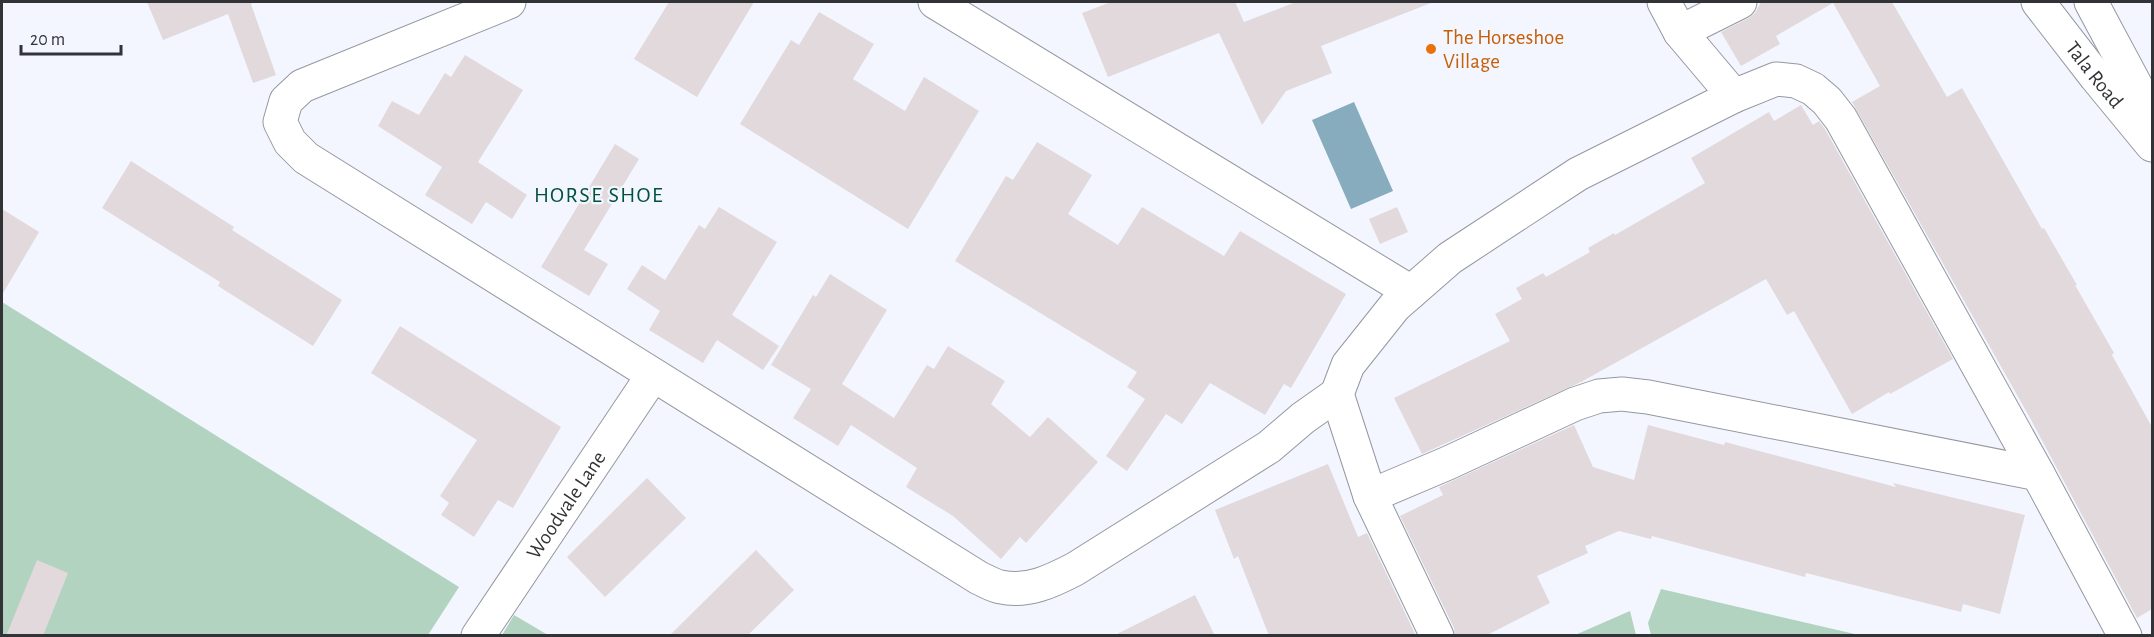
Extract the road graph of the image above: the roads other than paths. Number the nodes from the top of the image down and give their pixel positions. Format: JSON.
{"nodes":[{"id":1,"x":509,"y":2,"type":"edge"},
{"id":2,"x":935,"y":2,"type":"edge"},
{"id":3,"x":1664,"y":2,"type":"edge"},
{"id":4,"x":1740,"y":2,"type":"edge"},
{"id":5,"x":2038,"y":2,"type":"edge"},
{"id":6,"x":2091,"y":2,"type":"edge"},
{"id":7,"x":1680,"y":32,"type":"junction"},
{"id":8,"x":1734,"y":96,"type":"junction"},
{"id":9,"x":2152,"y":117,"type":"edge"},
{"id":10,"x":2152,"y":145,"type":"edge"},
{"id":11,"x":1412,"y":292,"type":"junction"},
{"id":12,"x":653,"y":375,"type":"junction"},
{"id":13,"x":1337,"y":394,"type":"junction"},
{"id":14,"x":2038,"y":474,"type":"junction"},
{"id":15,"x":1370,"y":496,"type":"junction"},
{"id":16,"x":478,"y":636,"type":"edge"},
{"id":17,"x":1437,"y":636,"type":"edge"},
{"id":18,"x":2125,"y":636,"type":"edge"}],
"edges":[{"from":1,"to":12,"type":"street"},
{"from":2,"to":11,"type":"street"},
{"from":3,"to":7,"type":"street"},
{"from":4,"to":7,"type":"street"},
{"from":5,"to":10,"type":"street","name":"Tala Road"},
{"from":6,"to":9,"type":"street","name":"Tala Road"},
{"from":7,"to":8,"type":"street"},
{"from":8,"to":11,"type":"street"},
{"from":8,"to":14,"type":"street"},
{"from":11,"to":13,"type":"street"},
{"from":12,"to":13,"type":"street"},
{"from":12,"to":16,"type":"street","name":"Woodvale Lane"},
{"from":13,"to":15,"type":"street"},
{"from":14,"to":15,"type":"street"},
{"from":14,"to":18,"type":"street"},
{"from":15,"to":17,"type":"street"}]}
